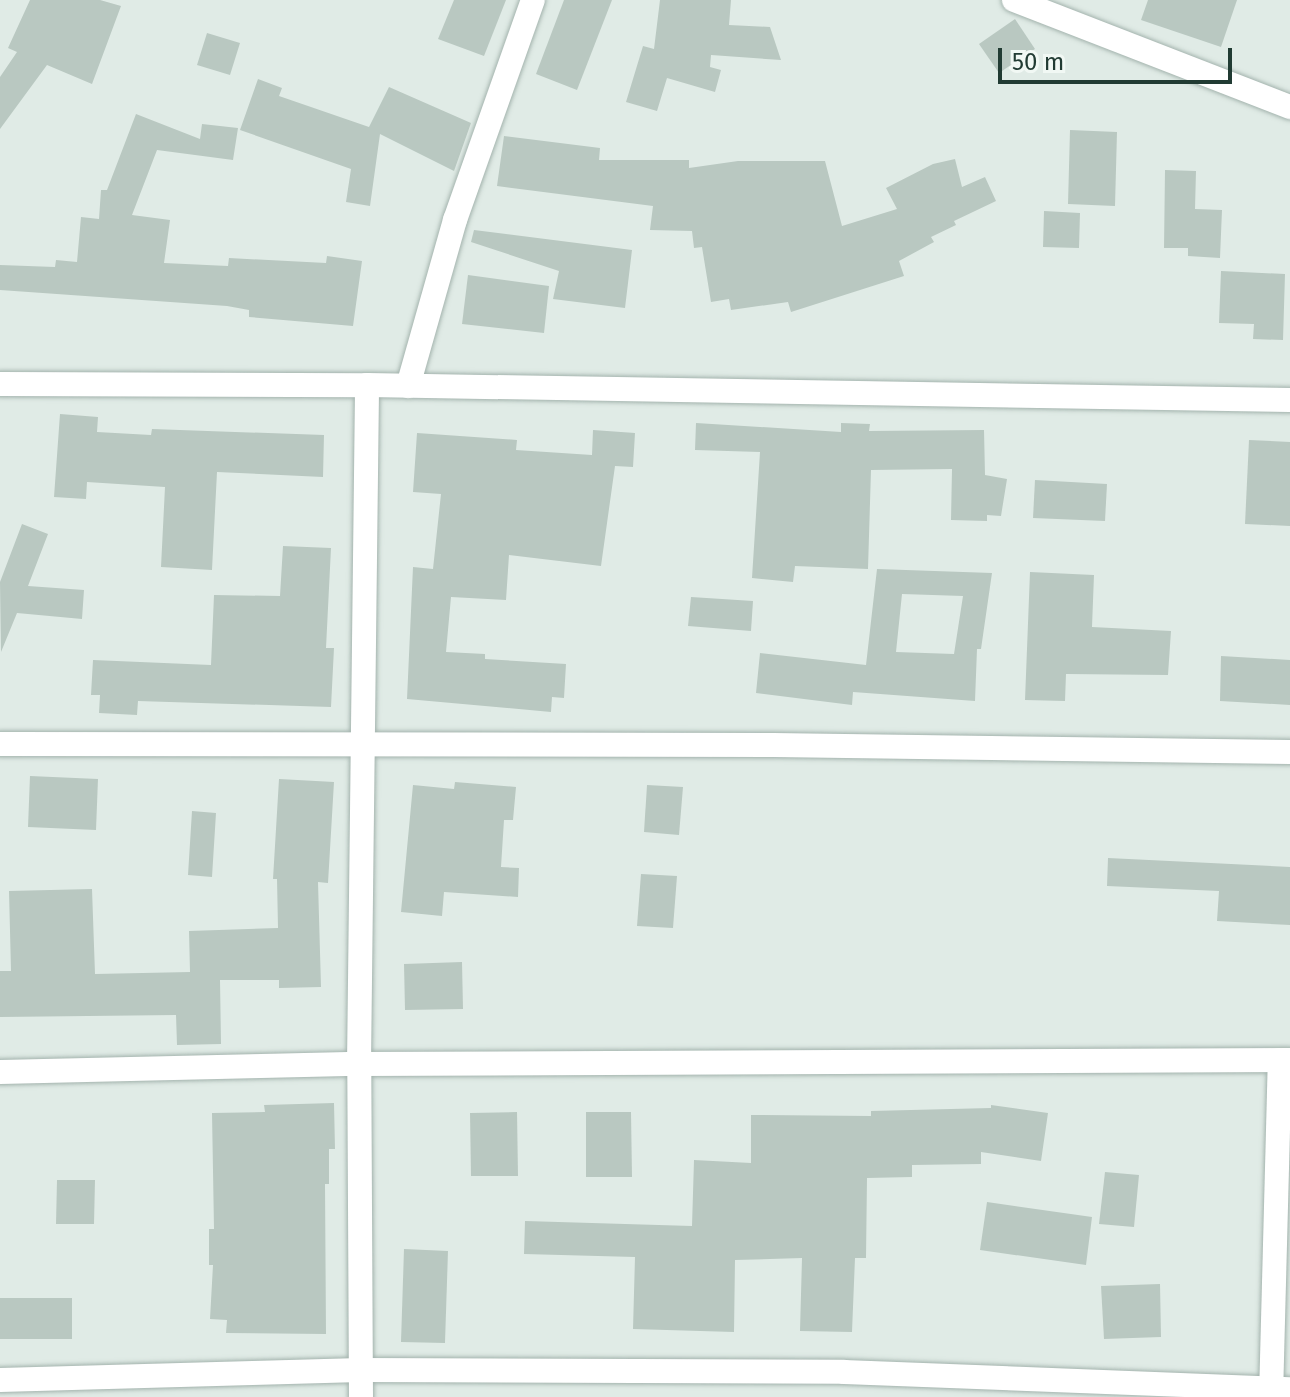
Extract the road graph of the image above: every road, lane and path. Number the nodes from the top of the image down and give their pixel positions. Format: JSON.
{"nodes":[{"id":1,"x":533,"y":0,"type":"edge"},
{"id":2,"x":1014,"y":0,"type":"edge"},
{"id":3,"x":1290,"y":107,"type":"edge"},
{"id":4,"x":0,"y":384,"type":"edge"},
{"id":5,"x":367,"y":385,"type":"junction"},
{"id":6,"x":408,"y":386,"type":"junction"},
{"id":7,"x":1290,"y":400,"type":"edge"},
{"id":8,"x":0,"y":744,"type":"edge"},
{"id":9,"x":365,"y":745,"type":"junction"},
{"id":10,"x":1290,"y":752,"type":"edge"},
{"id":11,"x":1285,"y":1060,"type":"edge"},
{"id":12,"x":359,"y":1064,"type":"junction"},
{"id":13,"x":0,"y":1072,"type":"edge"},
{"id":14,"x":361,"y":1370,"type":"junction"},
{"id":15,"x":0,"y":1380,"type":"edge"},
{"id":16,"x":1277,"y":1391,"type":"edge"},
{"id":17,"x":361,"y":1397,"type":"edge"}],
"edges":[{"from":1,"to":6,"type":"street"},
{"from":2,"to":3,"type":"street"},
{"from":4,"to":5,"type":"street"},
{"from":5,"to":6,"type":"street"},
{"from":5,"to":9,"type":"street"},
{"from":6,"to":7,"type":"street"},
{"from":8,"to":9,"type":"street"},
{"from":9,"to":10,"type":"street"},
{"from":9,"to":12,"type":"street"},
{"from":11,"to":12,"type":"street"},
{"from":11,"to":16,"type":"street"},
{"from":12,"to":13,"type":"street"},
{"from":12,"to":14,"type":"street"},
{"from":14,"to":15,"type":"street"},
{"from":14,"to":16,"type":"street"},
{"from":14,"to":17,"type":"street"}]}
